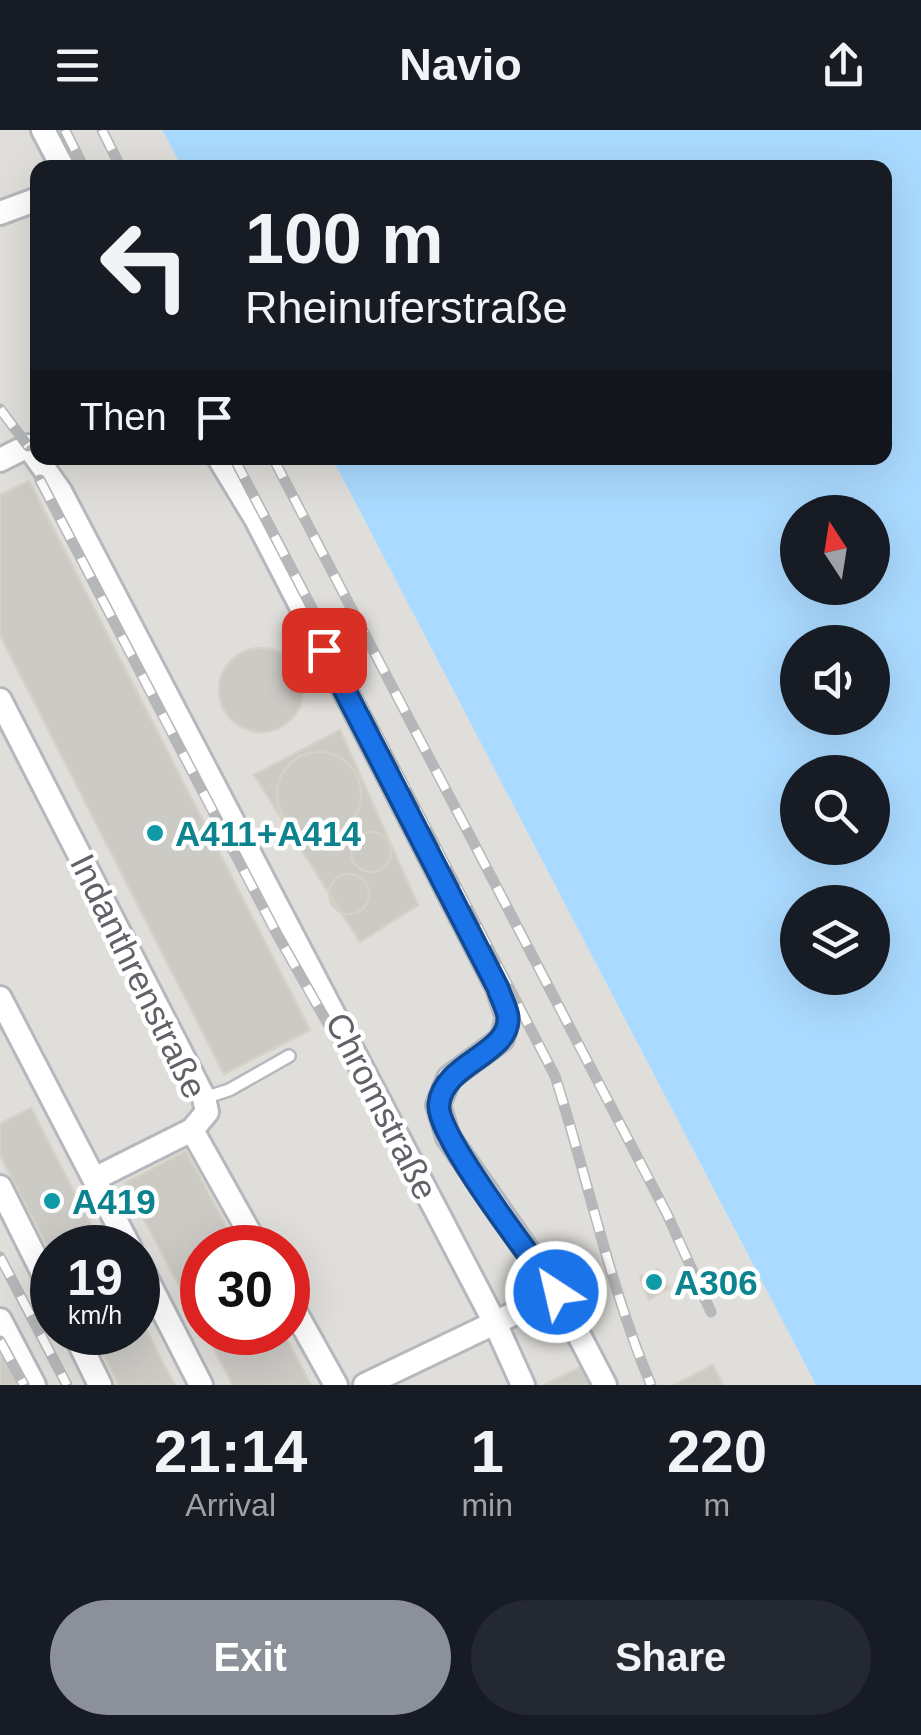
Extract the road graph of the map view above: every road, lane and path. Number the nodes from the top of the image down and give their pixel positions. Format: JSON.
{"nodes":[{"id":1,"x":44,"y":130,"type":"edge"},
{"id":2,"x":59,"y":160,"type":"edge"},
{"id":3,"x":30,"y":202,"type":"edge"},
{"id":4,"x":0,"y":213,"type":"edge"},
{"id":5,"x":30,"y":449,"type":"edge"},
{"id":6,"x":0,"y":460,"type":"edge"},
{"id":7,"x":42,"y":465,"type":"edge"},
{"id":8,"x":223,"y":465,"type":"edge"},
{"id":9,"x":0,"y":700,"type":"edge"},
{"id":10,"x":0,"y":998,"type":"edge"},
{"id":11,"x":288,"y":1056,"type":"dead end"},
{"id":12,"x":204,"y":1098,"type":"junction"},
{"id":13,"x":192,"y":1130,"type":"junction"},
{"id":14,"x":94,"y":1179,"type":"junction"},
{"id":15,"x":0,"y":1188,"type":"edge"},
{"id":16,"x":118,"y":1225,"type":"edge"},
{"id":17,"x":245,"y":1225,"type":"edge"},
{"id":18,"x":30,"y":1247,"type":"edge"},
{"id":19,"x":556,"y":1292,"type":"junction"},
{"id":20,"x":160,"y":1304,"type":"edge"},
{"id":21,"x":0,"y":1320,"type":"edge"},
{"id":22,"x":495,"y":1323,"type":"junction"},
{"id":23,"x":310,"y":1338,"type":"edge"},
{"id":24,"x":85,"y":1355,"type":"edge"},
{"id":25,"x":34,"y":1385,"type":"edge"},
{"id":26,"x":100,"y":1385,"type":"edge"},
{"id":27,"x":202,"y":1385,"type":"edge"},
{"id":28,"x":336,"y":1385,"type":"edge"},
{"id":29,"x":365,"y":1385,"type":"edge"},
{"id":30,"x":523,"y":1385,"type":"edge"},
{"id":31,"x":605,"y":1385,"type":"edge"}],
"edges":[{"from":1,"to":2,"type":"street"},
{"from":3,"to":4,"type":"street"},
{"from":5,"to":6,"type":"street","name":"Chromstraße"},
{"from":7,"to":22,"type":"street","name":"Chromstraße"},
{"from":8,"to":19,"type":"street"},
{"from":9,"to":12,"type":"street","name":"Indanthrenstraße"},
{"from":10,"to":14,"type":"street"},
{"from":11,"to":12,"type":"lane"},
{"from":12,"to":13,"type":"street","name":"Indanthrenstraße"},
{"from":13,"to":14,"type":"street"},
{"from":13,"to":17,"type":"street","name":"Indanthrenstraße"},
{"from":14,"to":16,"type":"street"},
{"from":15,"to":18,"type":"street"},
{"from":19,"to":22,"type":"street"},
{"from":19,"to":31,"type":"street"},
{"from":20,"to":27,"type":"street"},
{"from":21,"to":25,"type":"street"},
{"from":22,"to":29,"type":"street"},
{"from":22,"to":30,"type":"street","name":"Chromstraße"},
{"from":23,"to":28,"type":"street"},
{"from":24,"to":26,"type":"street"}]}
